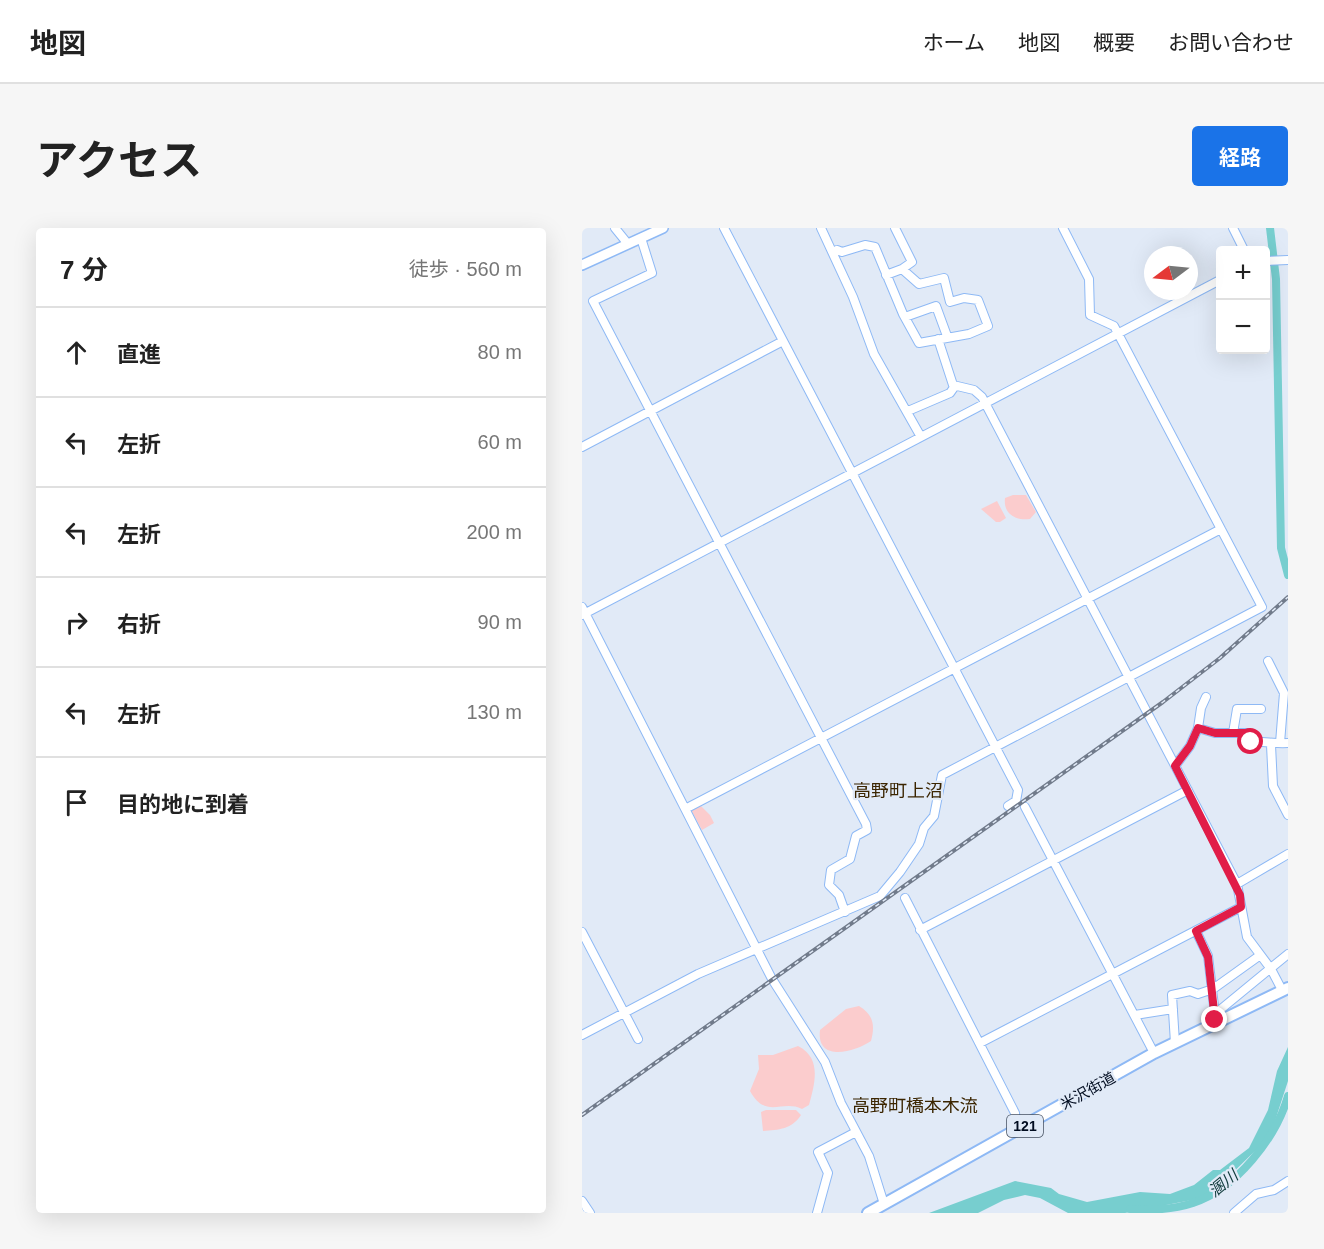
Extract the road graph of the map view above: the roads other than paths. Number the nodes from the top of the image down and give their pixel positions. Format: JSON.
{"nodes":[{"id":1,"x":615,"y":228,"type":"edge"},
{"id":2,"x":724,"y":228,"type":"edge"},
{"id":3,"x":821,"y":228,"type":"edge"},
{"id":4,"x":896,"y":228,"type":"edge"},
{"id":5,"x":1063,"y":228,"type":"edge"},
{"id":6,"x":1233,"y":228,"type":"edge"},
{"id":7,"x":657,"y":229,"type":"edge"},
{"id":8,"x":641,"y":238,"type":"junction"},
{"id":9,"x":628,"y":244,"type":"junction"},
{"id":10,"x":1242,"y":246,"type":"edge"},
{"id":11,"x":837,"y":250,"type":"dead end"},
{"id":12,"x":582,"y":265,"type":"edge"},
{"id":13,"x":902,"y":269,"type":"junction"},
{"id":14,"x":886,"y":275,"type":"junction"},
{"id":15,"x":1216,"y":283,"type":"edge"},
{"id":16,"x":950,"y":302,"type":"junction"},
{"id":17,"x":941,"y":315,"type":"junction"},
{"id":18,"x":905,"y":317,"type":"junction"},
{"id":19,"x":1118,"y":334,"type":"junction"},
{"id":20,"x":947,"y":336,"type":"junction"},
{"id":21,"x":938,"y":339,"type":"junction"},
{"id":22,"x":783,"y":341,"type":"junction"},
{"id":23,"x":955,"y":386,"type":"junction"},
{"id":24,"x":985,"y":404,"type":"junction"},
{"id":25,"x":651,"y":411,"type":"junction"},
{"id":26,"x":908,"y":411,"type":"junction"},
{"id":27,"x":921,"y":437,"type":"junction"},
{"id":28,"x":582,"y":447,"type":"edge"},
{"id":29,"x":852,"y":474,"type":"junction"},
{"id":30,"x":1221,"y":529,"type":"junction"},
{"id":31,"x":719,"y":542,"type":"junction"},
{"id":32,"x":1088,"y":599,"type":"junction"},
{"id":33,"x":583,"y":612,"type":"edge"},
{"id":34,"x":1268,"y":661,"type":"dead end"},
{"id":35,"x":954,"y":669,"type":"junction"},
{"id":36,"x":1129,"y":677,"type":"junction"},
{"id":37,"x":1206,"y":697,"type":"dead end"},
{"id":38,"x":1261,"y":709,"type":"dead end"},
{"id":39,"x":1198,"y":728,"type":"junction"},
{"id":40,"x":1233,"y":733,"type":"junction"},
{"id":41,"x":820,"y":738,"type":"junction"},
{"id":42,"x":1284,"y":743,"type":"edge"},
{"id":43,"x":1271,"y":745,"type":"junction"},
{"id":44,"x":995,"y":748,"type":"junction"},
{"id":45,"x":1175,"y":766,"type":"junction"},
{"id":46,"x":1188,"y":790,"type":"junction"},
{"id":47,"x":1008,"y":806,"type":"dead end"},
{"id":48,"x":1025,"y":807,"type":"dead end"},
{"id":49,"x":687,"y":808,"type":"junction"},
{"id":50,"x":1288,"y":814,"type":"edge"},
{"id":51,"x":1288,"y":854,"type":"edge"},
{"id":52,"x":1053,"y":861,"type":"junction"},
{"id":53,"x":1237,"y":884,"type":"junction"},
{"id":54,"x":905,"y":898,"type":"dead end"},
{"id":55,"x":1241,"y":907,"type":"junction"},
{"id":56,"x":845,"y":912,"type":"junction"},
{"id":57,"x":920,"y":930,"type":"junction"},
{"id":58,"x":1196,"y":931,"type":"junction"},
{"id":59,"x":582,"y":932,"type":"edge"},
{"id":60,"x":757,"y":949,"type":"junction"},
{"id":61,"x":1288,"y":954,"type":"edge"},
{"id":62,"x":1259,"y":956,"type":"junction"},
{"id":63,"x":1270,"y":969,"type":"junction"},
{"id":64,"x":1113,"y":974,"type":"junction"},
{"id":65,"x":1284,"y":986,"type":"edge"},
{"id":66,"x":1213,"y":989,"type":"junction"},
{"id":67,"x":1173,"y":1009,"type":"junction"},
{"id":68,"x":624,"y":1013,"type":"junction"},
{"id":69,"x":1135,"y":1015,"type":"junction"},
{"id":70,"x":1215,"y":1019,"type":"junction"},
{"id":71,"x":582,"y":1035,"type":"edge"},
{"id":72,"x":638,"y":1039,"type":"dead end"},
{"id":73,"x":1179,"y":1041,"type":"junction"},
{"id":74,"x":980,"y":1043,"type":"junction"},
{"id":75,"x":1154,"y":1053,"type":"junction"},
{"id":76,"x":1017,"y":1130,"type":"junction"},
{"id":77,"x":856,"y":1132,"type":"junction"},
{"id":78,"x":1288,"y":1181,"type":"edge"},
{"id":79,"x":582,"y":1201,"type":"edge"},
{"id":80,"x":884,"y":1204,"type":"junction"},
{"id":81,"x":587,"y":1212,"type":"edge"},
{"id":82,"x":817,"y":1213,"type":"edge"},
{"id":83,"x":868,"y":1213,"type":"edge"},
{"id":84,"x":1234,"y":1213,"type":"edge"}],
"edges":[{"from":1,"to":9,"type":"street"},
{"from":2,"to":22,"type":"street"},
{"from":3,"to":26,"type":"street"},
{"from":4,"to":13,"type":"street"},
{"from":5,"to":19,"type":"street"},
{"from":6,"to":10,"type":"street"},
{"from":7,"to":8,"type":"main road"},
{"from":8,"to":9,"type":"main road"},
{"from":8,"to":25,"type":"street"},
{"from":9,"to":12,"type":"main road"},
{"from":11,"to":14,"type":"street"},
{"from":13,"to":14,"type":"street"},
{"from":13,"to":16,"type":"street"},
{"from":14,"to":18,"type":"street"},
{"from":15,"to":19,"type":"street"},
{"from":16,"to":17,"type":"street"},
{"from":16,"to":20,"type":"street"},
{"from":17,"to":18,"type":"street"},
{"from":17,"to":20,"type":"street"},
{"from":18,"to":21,"type":"street"},
{"from":19,"to":24,"type":"street"},
{"from":19,"to":30,"type":"street"},
{"from":20,"to":21,"type":"street"},
{"from":21,"to":23,"type":"street"},
{"from":22,"to":25,"type":"street"},
{"from":22,"to":29,"type":"street"},
{"from":23,"to":24,"type":"street"},
{"from":23,"to":26,"type":"street"},
{"from":24,"to":27,"type":"street"},
{"from":24,"to":32,"type":"street"},
{"from":25,"to":28,"type":"street"},
{"from":25,"to":31,"type":"street"},
{"from":26,"to":27,"type":"street"},
{"from":27,"to":29,"type":"street"},
{"from":29,"to":31,"type":"street"},
{"from":29,"to":35,"type":"street"},
{"from":30,"to":32,"type":"street"},
{"from":30,"to":36,"type":"street"},
{"from":31,"to":33,"type":"street"},
{"from":31,"to":41,"type":"street"},
{"from":32,"to":35,"type":"street"},
{"from":32,"to":36,"type":"street"},
{"from":33,"to":49,"type":"street"},
{"from":34,"to":42,"type":"street"},
{"from":35,"to":41,"type":"street"},
{"from":35,"to":44,"type":"street"},
{"from":36,"to":44,"type":"street"},
{"from":36,"to":45,"type":"street"},
{"from":37,"to":39,"type":"street"},
{"from":38,"to":40,"type":"street"},
{"from":39,"to":40,"type":"street"},
{"from":39,"to":45,"type":"street"},
{"from":40,"to":43,"type":"street"},
{"from":41,"to":49,"type":"street"},
{"from":41,"to":56,"type":"street"},
{"from":42,"to":43,"type":"street"},
{"from":43,"to":50,"type":"street"},
{"from":44,"to":47,"type":"street"},
{"from":44,"to":56,"type":"street"},
{"from":45,"to":46,"type":"street"},
{"from":46,"to":52,"type":"street"},
{"from":46,"to":53,"type":"street"},
{"from":48,"to":52,"type":"street"},
{"from":49,"to":60,"type":"street"},
{"from":51,"to":53,"type":"street"},
{"from":52,"to":57,"type":"street"},
{"from":52,"to":64,"type":"street"},
{"from":53,"to":55,"type":"street"},
{"from":54,"to":57,"type":"street"},
{"from":55,"to":58,"type":"street"},
{"from":55,"to":62,"type":"street"},
{"from":56,"to":60,"type":"street"},
{"from":57,"to":74,"type":"street"},
{"from":58,"to":64,"type":"street"},
{"from":58,"to":66,"type":"street"},
{"from":59,"to":68,"type":"street"},
{"from":60,"to":68,"type":"street"},
{"from":60,"to":77,"type":"street"},
{"from":61,"to":63,"type":"street"},
{"from":62,"to":63,"type":"street"},
{"from":62,"to":66,"type":"street"},
{"from":63,"to":65,"type":"street"},
{"from":63,"to":70,"type":"street"},
{"from":64,"to":69,"type":"street"},
{"from":64,"to":74,"type":"street"},
{"from":65,"to":70,"type":"highway","name":"米沢街道","number":"121"},
{"from":66,"to":67,"type":"street"},
{"from":66,"to":70,"type":"street"},
{"from":67,"to":69,"type":"street"},
{"from":67,"to":73,"type":"street"},
{"from":68,"to":71,"type":"street"},
{"from":68,"to":72,"type":"street"},
{"from":69,"to":75,"type":"street"},
{"from":70,"to":73,"type":"highway","name":"米沢街道","number":"121"},
{"from":73,"to":75,"type":"highway","name":"米沢街道","number":"121"},
{"from":74,"to":76,"type":"street"},
{"from":75,"to":76,"type":"highway","name":"米沢街道","number":"121"},
{"from":76,"to":80,"type":"highway","name":"米沢街道","number":"121"},
{"from":77,"to":80,"type":"street"},
{"from":77,"to":82,"type":"street"},
{"from":78,"to":84,"type":"street"},
{"from":79,"to":81,"type":"street"},
{"from":80,"to":83,"type":"highway","name":"米沢街道","number":"121"}]}
